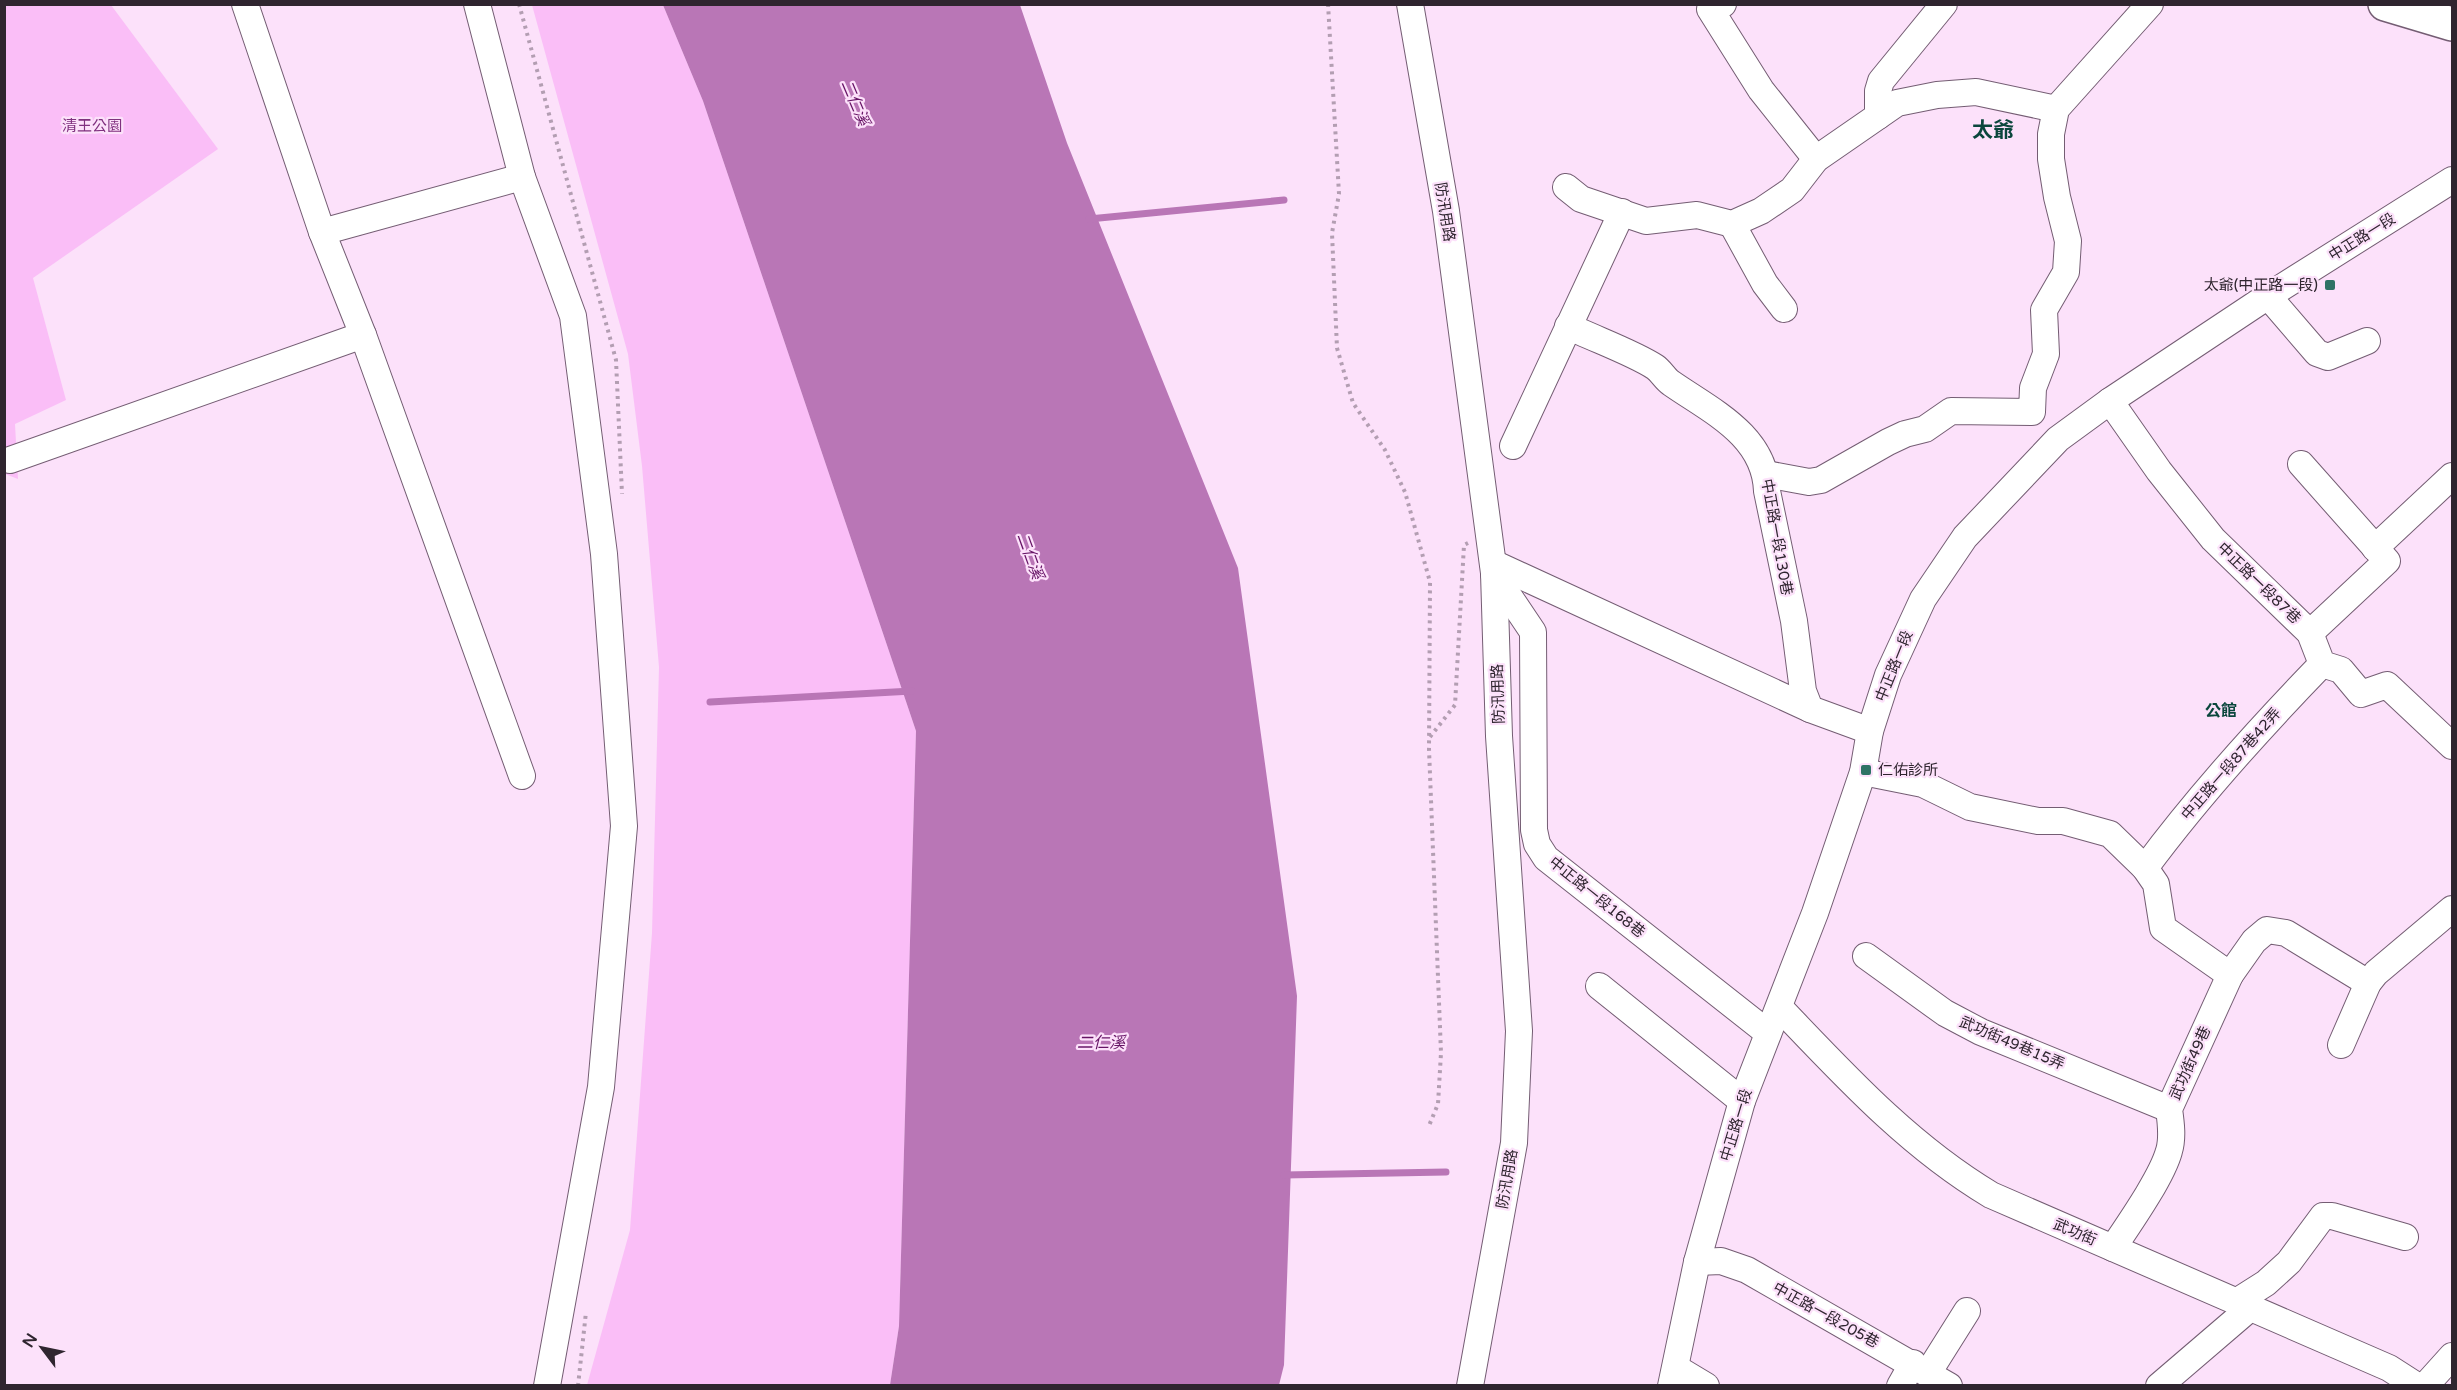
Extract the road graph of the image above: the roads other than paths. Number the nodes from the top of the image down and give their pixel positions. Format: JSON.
{"nodes":[{"id":1,"x":245,"y":4,"type":"edge"},
{"id":2,"x":477,"y":4,"type":"edge"},
{"id":3,"x":1410,"y":4,"type":"edge"},
{"id":4,"x":1724,"y":4,"type":"edge"},
{"id":5,"x":1944,"y":4,"type":"edge"},
{"id":6,"x":2150,"y":4,"type":"edge"},
{"id":7,"x":2385,"y":4,"type":"edge"},
{"id":8,"x":2452,"y":24,"type":"edge"},
{"id":9,"x":2056,"y":109,"type":"junction"},
{"id":10,"x":1878,"y":116,"type":"junction"},
{"id":11,"x":1816,"y":159,"type":"junction"},
{"id":12,"x":522,"y":177,"type":"junction"},
{"id":13,"x":2452,"y":180,"type":"edge"},
{"id":14,"x":1566,"y":187,"type":"dead end"},
{"id":15,"x":1622,"y":212,"type":"junction"},
{"id":16,"x":1732,"y":224,"type":"junction"},
{"id":17,"x":322,"y":232,"type":"junction"},
{"id":18,"x":2268,"y":296,"type":"junction"},
{"id":19,"x":1784,"y":309,"type":"dead end"},
{"id":20,"x":1568,"y":326,"type":"junction"},
{"id":21,"x":363,"y":334,"type":"junction"},
{"id":22,"x":2367,"y":341,"type":"dead end"},
{"id":23,"x":2110,"y":401,"type":"junction"},
{"id":24,"x":2032,"y":412,"type":"junction"},
{"id":25,"x":2058,"y":439,"type":"junction"},
{"id":26,"x":1513,"y":446,"type":"dead end"},
{"id":27,"x":10,"y":460,"type":"dead end"},
{"id":28,"x":2301,"y":464,"type":"dead end"},
{"id":29,"x":1766,"y":474,"type":"junction"},
{"id":30,"x":2452,"y":476,"type":"edge"},
{"id":31,"x":2375,"y":548,"type":"junction"},
{"id":32,"x":1494,"y":568,"type":"junction"},
{"id":33,"x":2310,"y":633,"type":"junction"},
{"id":34,"x":2322,"y":664,"type":"junction"},
{"id":35,"x":1810,"y":709,"type":"junction"},
{"id":36,"x":1870,"y":731,"type":"junction"},
{"id":37,"x":2452,"y":746,"type":"edge"},
{"id":38,"x":1863,"y":772,"type":"junction"},
{"id":39,"x":522,"y":776,"type":"dead end"},
{"id":40,"x":2145,"y":868,"type":"junction"},
{"id":41,"x":2452,"y":909,"type":"edge"},
{"id":42,"x":1866,"y":956,"type":"dead end"},
{"id":43,"x":2230,"y":975,"type":"junction"},
{"id":44,"x":2368,"y":983,"type":"junction"},
{"id":45,"x":1599,"y":986,"type":"dead end"},
{"id":46,"x":1780,"y":1008,"type":"junction"},
{"id":47,"x":1768,"y":1033,"type":"junction"},
{"id":48,"x":2341,"y":1045,"type":"dead end"},
{"id":49,"x":1742,"y":1101,"type":"junction"},
{"id":50,"x":2169,"y":1109,"type":"junction"},
{"id":51,"x":2405,"y":1237,"type":"dead end"},
{"id":52,"x":2113,"y":1248,"type":"junction"},
{"id":53,"x":1697,"y":1262,"type":"junction"},
{"id":54,"x":2243,"y":1305,"type":"junction"},
{"id":55,"x":1967,"y":1311,"type":"dead end"},
{"id":56,"x":2452,"y":1356,"type":"edge"},
{"id":57,"x":1930,"y":1374,"type":"edge"},
{"id":58,"x":1674,"y":1377,"type":"edge"},
{"id":59,"x":2383,"y":1377,"type":"edge"},
{"id":60,"x":547,"y":1386,"type":"edge"},
{"id":61,"x":1470,"y":1386,"type":"edge"},
{"id":62,"x":1706,"y":1386,"type":"edge"},
{"id":63,"x":1900,"y":1386,"type":"edge"},
{"id":64,"x":2159,"y":1386,"type":"edge"},
{"id":65,"x":2417,"y":1386,"type":"edge"},
{"id":66,"x":2425,"y":1386,"type":"edge"}],
"edges":[{"from":1,"to":17,"type":"street"},
{"from":2,"to":12,"type":"street"},
{"from":3,"to":32,"type":"street","name":"防汛用路"},
{"from":4,"to":11,"type":"street"},
{"from":5,"to":10,"type":"street"},
{"from":6,"to":9,"type":"street"},
{"from":7,"to":8,"type":"main road"},
{"from":9,"to":10,"type":"street"},
{"from":9,"to":24,"type":"street"},
{"from":10,"to":11,"type":"street"},
{"from":11,"to":16,"type":"street"},
{"from":12,"to":17,"type":"street"},
{"from":12,"to":60,"type":"street"},
{"from":13,"to":18,"type":"street","name":"中正路一段"},
{"from":14,"to":15,"type":"street"},
{"from":15,"to":16,"type":"street"},
{"from":15,"to":20,"type":"street"},
{"from":16,"to":19,"type":"street"},
{"from":17,"to":21,"type":"street"},
{"from":18,"to":22,"type":"street"},
{"from":18,"to":23,"type":"street","name":"中正路一段"},
{"from":20,"to":26,"type":"street"},
{"from":20,"to":29,"type":"street","name":"中正路一段130巷"},
{"from":21,"to":27,"type":"street"},
{"from":21,"to":39,"type":"street"},
{"from":23,"to":25,"type":"street","name":"中正路一段"},
{"from":23,"to":33,"type":"street","name":"中正路一段87巷"},
{"from":24,"to":25,"type":"street"},
{"from":24,"to":29,"type":"street"},
{"from":25,"to":36,"type":"street","name":"中正路一段"},
{"from":28,"to":31,"type":"street"},
{"from":29,"to":35,"type":"street","name":"中正路一段130巷"},
{"from":30,"to":31,"type":"street"},
{"from":31,"to":33,"type":"street"},
{"from":32,"to":35,"type":"street"},
{"from":32,"to":47,"type":"street","name":"中正路一段168巷"},
{"from":32,"to":61,"type":"street","name":"防汛用路"},
{"from":33,"to":34,"type":"street","name":"中正路一段87巷"},
{"from":34,"to":37,"type":"street"},
{"from":34,"to":40,"type":"street","name":"中正路一段87巷42弄"},
{"from":35,"to":36,"type":"street"},
{"from":36,"to":38,"type":"street","name":"中正路一段"},
{"from":38,"to":40,"type":"street"},
{"from":38,"to":46,"type":"street","name":"中正路一段"},
{"from":40,"to":43,"type":"street"},
{"from":41,"to":44,"type":"street"},
{"from":42,"to":50,"type":"street","name":"武功街49巷15弄"},
{"from":43,"to":44,"type":"street","name":"武功街49巷"},
{"from":43,"to":50,"type":"street","name":"武功街49巷"},
{"from":44,"to":48,"type":"street"},
{"from":45,"to":49,"type":"street"},
{"from":46,"to":47,"type":"street","name":"中正路一段"},
{"from":46,"to":52,"type":"street","name":"武功街"},
{"from":47,"to":49,"type":"street","name":"中正路一段"},
{"from":49,"to":53,"type":"street","name":"中正路一段"},
{"from":50,"to":52,"type":"street","name":"武功街49巷"},
{"from":51,"to":54,"type":"street"},
{"from":52,"to":54,"type":"street","name":"武功街"},
{"from":53,"to":57,"type":"street","name":"中正路一段205巷"},
{"from":53,"to":58,"type":"street","name":"中正路一段"},
{"from":54,"to":59,"type":"street","name":"武功街"},
{"from":54,"to":64,"type":"street"},
{"from":55,"to":57,"type":"street"},
{"from":56,"to":66,"type":"street"},
{"from":57,"to":63,"type":"street"},
{"from":58,"to":62,"type":"street"},
{"from":59,"to":65,"type":"street","name":"武功街"}]}
